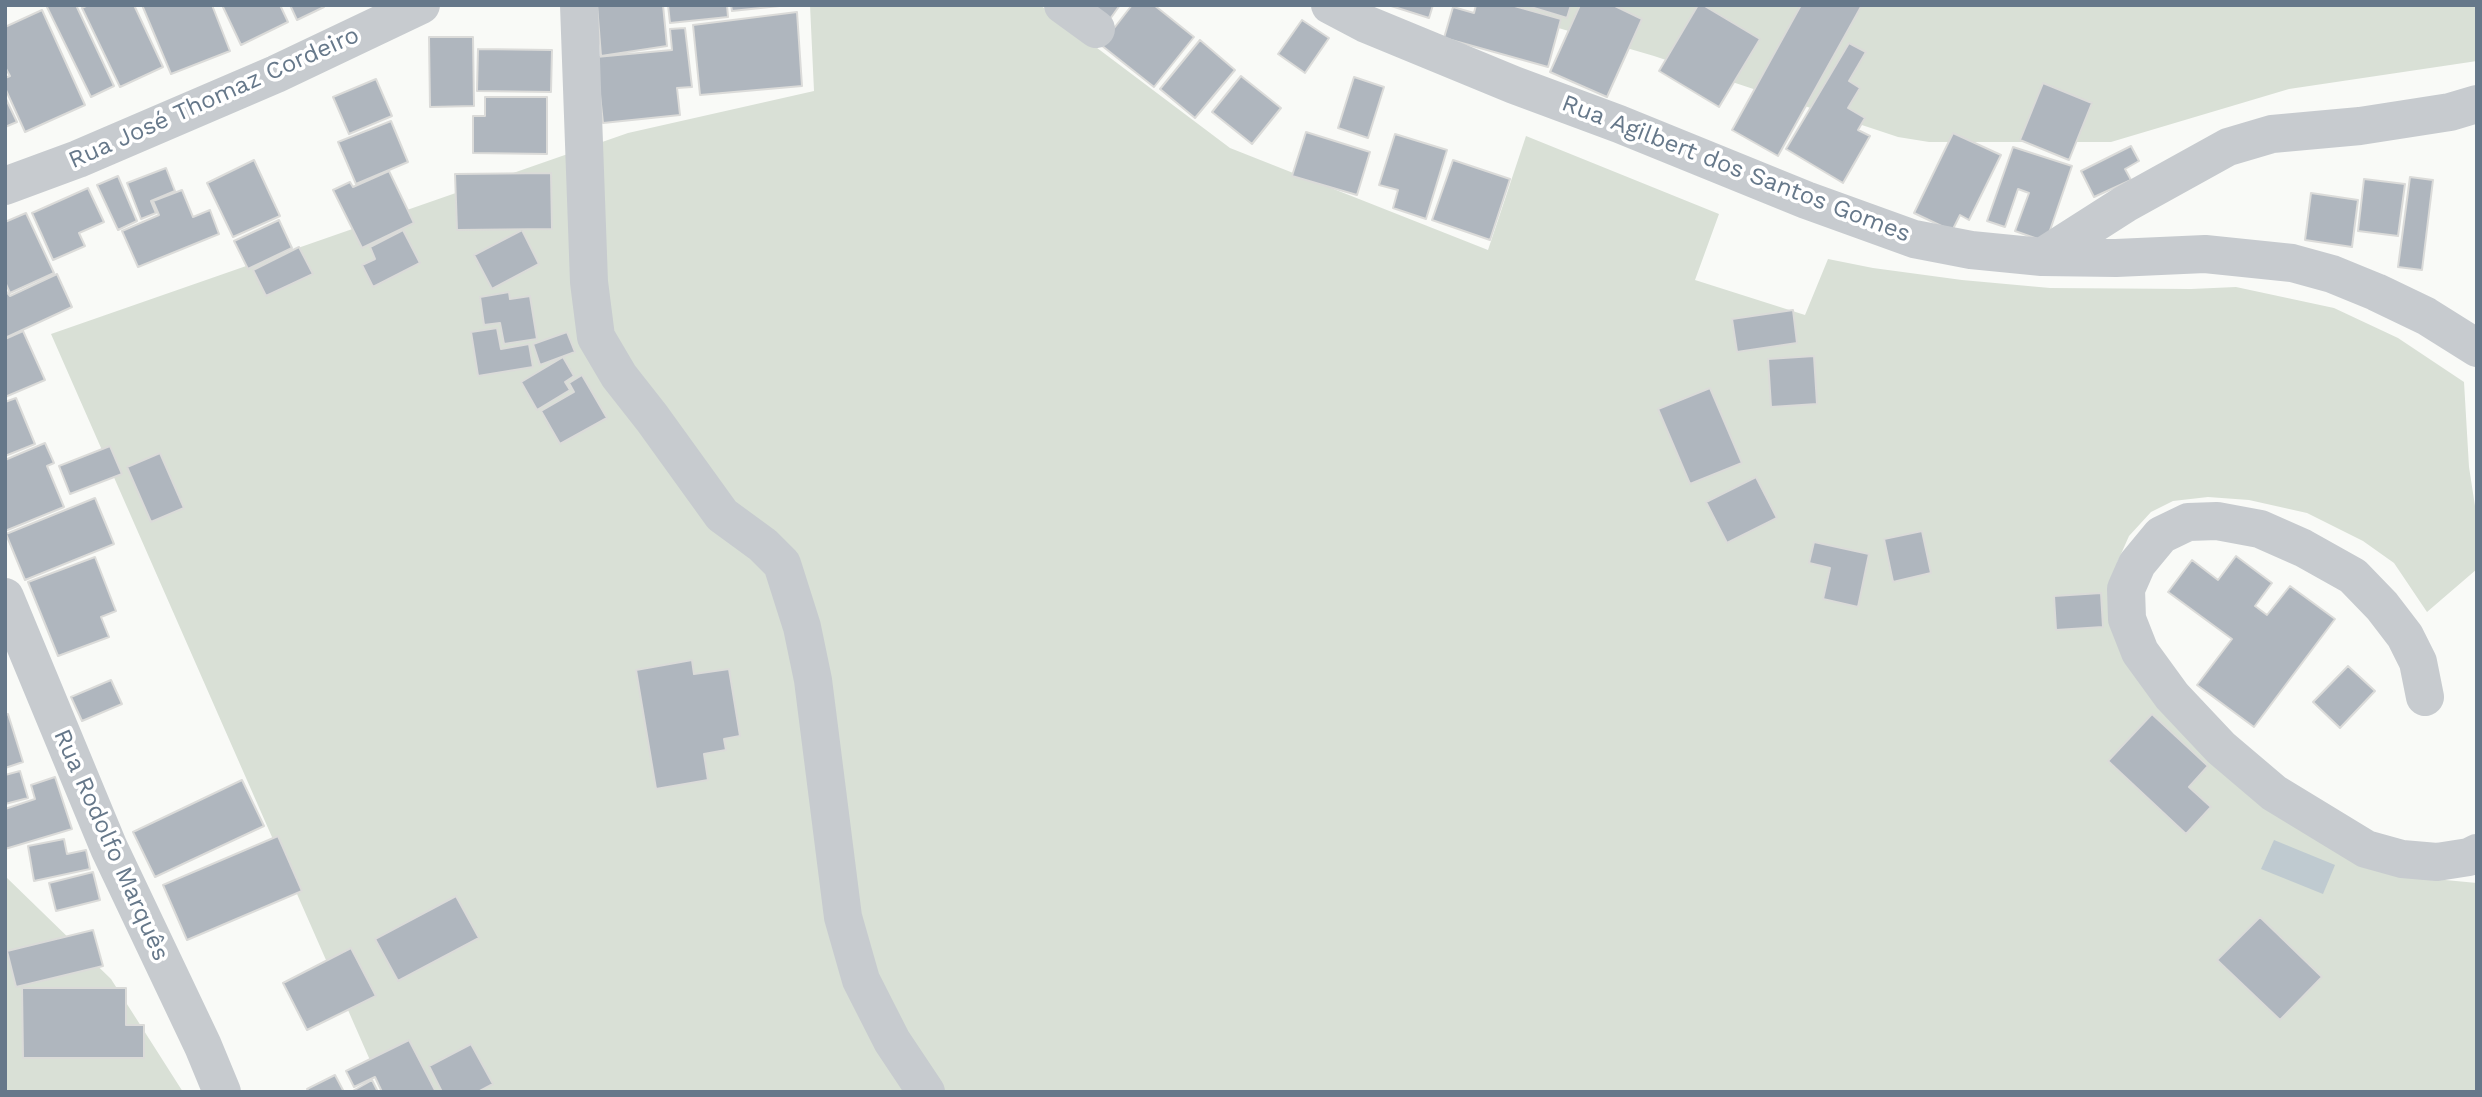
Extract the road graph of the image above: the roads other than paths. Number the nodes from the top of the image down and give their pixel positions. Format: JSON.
{"nodes":[{"id":1,"x":421,"y":5,"type":"edge"},
{"id":2,"x":579,"y":5,"type":"edge"},
{"id":3,"x":1063,"y":5,"type":"edge"},
{"id":4,"x":1331,"y":5,"type":"edge"},
{"id":5,"x":1096,"y":29,"type":"dead end"},
{"id":6,"x":2477,"y":104,"type":"edge"},
{"id":7,"x":5,"y":186,"type":"edge"},
{"id":8,"x":2042,"y":257,"type":"junction"},
{"id":9,"x":2477,"y":348,"type":"edge"},
{"id":10,"x":5,"y":597,"type":"edge"},
{"id":11,"x":2425,"y":697,"type":"dead end"},
{"id":12,"x":2477,"y":853,"type":"edge"},
{"id":13,"x":222,"y":1092,"type":"edge"},
{"id":14,"x":926,"y":1092,"type":"edge"}],
"edges":[{"from":1,"to":7,"type":"street","name":"Rua José Thomaz Cordeiro"},
{"from":2,"to":14,"type":"street"},
{"from":3,"to":5,"type":"street"},
{"from":4,"to":8,"type":"street","name":"Rua Agilbert dos Santos Gomes"},
{"from":6,"to":8,"type":"street"},
{"from":8,"to":9,"type":"street","name":"Rua Agilbert dos Santos Gomes"},
{"from":10,"to":13,"type":"street","name":"Rua Rodolfo Marquês"},
{"from":11,"to":12,"type":"street"}]}
